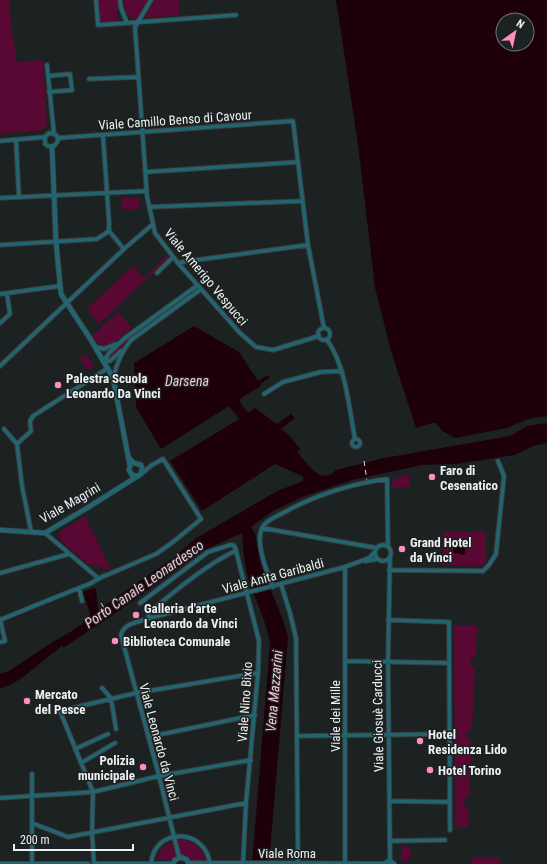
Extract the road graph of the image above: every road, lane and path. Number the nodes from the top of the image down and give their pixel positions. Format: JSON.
{"nodes":[{"id":1,"x":96,"y":0,"type":"edge"},
{"id":2,"x":120,"y":0,"type":"edge"},
{"id":3,"x":151,"y":0,"type":"edge"},
{"id":4,"x":236,"y":14,"type":"dead end"},
{"id":5,"x":138,"y":22,"type":"junction"},
{"id":6,"x":127,"y":23,"type":"junction"},
{"id":7,"x":47,"y":64,"type":"dead end"},
{"id":8,"x":48,"y":76,"type":"junction"},
{"id":9,"x":138,"y":77,"type":"junction"},
{"id":10,"x":89,"y":79,"type":"dead end"},
{"id":11,"x":50,"y":92,"type":"junction"},
{"id":12,"x":142,"y":131,"type":"junction"},
{"id":13,"x":54,"y":134,"type":"junction"},
{"id":14,"x":103,"y":135,"type":"junction"},
{"id":15,"x":45,"y":137,"type":"junction"},
{"id":16,"x":58,"y":138,"type":"junction"},
{"id":17,"x":16,"y":140,"type":"junction"},
{"id":18,"x":0,"y":141,"type":"edge"},
{"id":19,"x":52,"y":147,"type":"junction"},
{"id":20,"x":298,"y":162,"type":"junction"},
{"id":21,"x":146,"y":172,"type":"junction"},
{"id":22,"x":147,"y":191,"type":"junction"},
{"id":23,"x":54,"y":194,"type":"junction"},
{"id":24,"x":107,"y":194,"type":"junction"},
{"id":25,"x":19,"y":197,"type":"junction"},
{"id":26,"x":0,"y":198,"type":"edge"},
{"id":27,"x":303,"y":201,"type":"junction"},
{"id":28,"x":149,"y":207,"type":"junction"},
{"id":29,"x":153,"y":224,"type":"junction"},
{"id":30,"x":109,"y":231,"type":"junction"},
{"id":31,"x":56,"y":242,"type":"junction"},
{"id":32,"x":0,"y":245,"type":"edge"},
{"id":33,"x":308,"y":245,"type":"junction"},
{"id":34,"x":124,"y":249,"type":"junction"},
{"id":35,"x":173,"y":257,"type":"junction"},
{"id":36,"x":178,"y":263,"type":"junction"},
{"id":37,"x":157,"y":273,"type":"dead end"},
{"id":38,"x":198,"y":285,"type":"junction"},
{"id":39,"x":60,"y":286,"type":"junction"},
{"id":40,"x":201,"y":289,"type":"junction"},
{"id":41,"x":0,"y":294,"type":"edge"},
{"id":42,"x":7,"y":294,"type":"junction"},
{"id":43,"x":66,"y":304,"type":"junction"},
{"id":44,"x":0,"y":323,"type":"edge"},
{"id":45,"x":143,"y":325,"type":"junction"},
{"id":46,"x":324,"y":328,"type":"junction"},
{"id":47,"x":145,"y":330,"type":"junction"},
{"id":48,"x":319,"y":336,"type":"junction"},
{"id":49,"x":327,"y":340,"type":"junction"},
{"id":50,"x":119,"y":343,"type":"junction"},
{"id":51,"x":96,"y":347,"type":"junction"},
{"id":52,"x":123,"y":349,"type":"junction"},
{"id":53,"x":104,"y":361,"type":"junction"},
{"id":54,"x":0,"y":366,"type":"edge"},
{"id":55,"x":108,"y":368,"type":"junction"},
{"id":56,"x":342,"y":371,"type":"junction"},
{"id":57,"x":113,"y":378,"type":"junction"},
{"id":58,"x":264,"y":394,"type":"dead end"},
{"id":59,"x":4,"y":428,"type":"dead end"},
{"id":60,"x":355,"y":439,"type":"dead end"},
{"id":61,"x":17,"y":444,"type":"junction"},
{"id":62,"x":498,"y":461,"type":"dead end"},
{"id":63,"x":141,"y":465,"type":"junction"},
{"id":64,"x":152,"y":465,"type":"junction"},
{"id":65,"x":131,"y":467,"type":"junction"},
{"id":66,"x":139,"y":475,"type":"junction"},
{"id":67,"x":125,"y":483,"type":"junction"},
{"id":68,"x":262,"y":528,"type":"junction"},
{"id":69,"x":0,"y":530,"type":"edge"},
{"id":70,"x":31,"y":532,"type":"junction"},
{"id":71,"x":45,"y":533,"type":"junction"},
{"id":72,"x":388,"y":547,"type":"junction"},
{"id":73,"x":377,"y":548,"type":"junction"},
{"id":74,"x":235,"y":551,"type":"junction"},
{"id":75,"x":375,"y":552,"type":"junction"},
{"id":76,"x":68,"y":554,"type":"junction"},
{"id":77,"x":390,"y":556,"type":"junction"},
{"id":78,"x":380,"y":560,"type":"junction"},
{"id":79,"x":362,"y":561,"type":"junction"},
{"id":80,"x":345,"y":567,"type":"junction"},
{"id":81,"x":389,"y":570,"type":"junction"},
{"id":82,"x":89,"y":571,"type":"junction"},
{"id":83,"x":0,"y":573,"type":"edge"},
{"id":84,"x":98,"y":578,"type":"junction"},
{"id":85,"x":93,"y":582,"type":"junction"},
{"id":86,"x":281,"y":584,"type":"junction"},
{"id":87,"x":273,"y":587,"type":"junction"},
{"id":88,"x":78,"y":588,"type":"junction"},
{"id":89,"x":246,"y":594,"type":"junction"},
{"id":90,"x":82,"y":601,"type":"dead end"},
{"id":91,"x":140,"y":603,"type":"dead end"},
{"id":92,"x":150,"y":618,"type":"junction"},
{"id":93,"x":0,"y":620,"type":"edge"},
{"id":94,"x":388,"y":620,"type":"junction"},
{"id":95,"x":121,"y":632,"type":"joint"},
{"id":96,"x":0,"y":642,"type":"edge"},
{"id":97,"x":345,"y":661,"type":"junction"},
{"id":98,"x":388,"y":662,"type":"junction"},
{"id":99,"x":449,"y":663,"type":"junction"},
{"id":100,"x":258,"y":673,"type":"junction"},
{"id":101,"x":102,"y":688,"type":"dead end"},
{"id":102,"x":136,"y":693,"type":"junction"},
{"id":103,"x":111,"y":698,"type":"junction"},
{"id":104,"x":255,"y":715,"type":"junction"},
{"id":105,"x":116,"y":728,"type":"dead end"},
{"id":106,"x":108,"y":734,"type":"dead end"},
{"id":107,"x":449,"y":734,"type":"junction"},
{"id":108,"x":345,"y":735,"type":"junction"},
{"id":109,"x":388,"y":735,"type":"junction"},
{"id":110,"x":297,"y":736,"type":"junction"},
{"id":111,"x":148,"y":737,"type":"junction"},
{"id":112,"x":115,"y":743,"type":"dead end"},
{"id":113,"x":75,"y":749,"type":"junction"},
{"id":114,"x":251,"y":760,"type":"junction"},
{"id":115,"x":82,"y":763,"type":"junction"},
{"id":116,"x":32,"y":774,"type":"dead end"},
{"id":117,"x":159,"y":776,"type":"junction"},
{"id":118,"x":93,"y":792,"type":"junction"},
{"id":119,"x":32,"y":796,"type":"junction"},
{"id":120,"x":0,"y":798,"type":"edge"},
{"id":121,"x":390,"y":801,"type":"junction"},
{"id":122,"x":450,"y":802,"type":"junction"},
{"id":123,"x":246,"y":803,"type":"junction"},
{"id":124,"x":169,"y":819,"type":"junction"},
{"id":125,"x":32,"y":823,"type":"junction"},
{"id":126,"x":450,"y":830,"type":"dead end"},
{"id":127,"x":92,"y":832,"type":"junction"},
{"id":128,"x":174,"y":837,"type":"junction"},
{"id":129,"x":445,"y":840,"type":"dead end"},
{"id":130,"x":390,"y":841,"type":"junction"},
{"id":131,"x":179,"y":858,"type":"junction"},
{"id":132,"x":392,"y":862,"type":"edge"},
{"id":133,"x":0,"y":864,"type":"edge"},
{"id":134,"x":32,"y":864,"type":"edge"},
{"id":135,"x":88,"y":864,"type":"edge"},
{"id":136,"x":95,"y":864,"type":"edge"},
{"id":137,"x":151,"y":864,"type":"edge"},
{"id":138,"x":173,"y":864,"type":"edge"},
{"id":139,"x":188,"y":864,"type":"edge"},
{"id":140,"x":210,"y":864,"type":"edge"},
{"id":141,"x":243,"y":864,"type":"edge"},
{"id":142,"x":246,"y":864,"type":"edge"},
{"id":143,"x":273,"y":864,"type":"edge"},
{"id":144,"x":298,"y":864,"type":"edge"},
{"id":145,"x":345,"y":864,"type":"edge"},
{"id":146,"x":385,"y":864,"type":"edge"}],
"edges":[{"from":1,"to":6,"type":"street"},
{"from":2,"to":6,"type":"street"},
{"from":3,"to":5,"type":"street"},
{"from":4,"to":5,"type":"street"},
{"from":5,"to":6,"type":"street"},
{"from":5,"to":9,"type":"street","name":"Viale Amerigo Vespucci"},
{"from":7,"to":8,"type":"street"},
{"from":8,"to":11,"type":"street"},
{"from":8,"to":11,"type":"street"},
{"from":9,"to":10,"type":"street"},
{"from":9,"to":12,"type":"street","name":"Viale Amerigo Vespucci"},
{"from":11,"to":13,"type":"street"},
{"from":12,"to":14,"type":"street","name":"Viale Camillo Benso di Cavour"},
{"from":12,"to":20,"type":"street","name":"Viale Camillo Benso di Cavour"},
{"from":12,"to":21,"type":"street","name":"Viale Amerigo Vespucci"},
{"from":13,"to":15,"type":"street"},
{"from":13,"to":16,"type":"street"},
{"from":14,"to":16,"type":"street","name":"Viale Camillo Benso di Cavour"},
{"from":14,"to":24,"type":"street"},
{"from":15,"to":17,"type":"street"},
{"from":15,"to":19,"type":"street"},
{"from":16,"to":19,"type":"street"},
{"from":17,"to":18,"type":"street"},
{"from":17,"to":25,"type":"street"},
{"from":19,"to":23,"type":"street"},
{"from":20,"to":21,"type":"street"},
{"from":20,"to":27,"type":"street"},
{"from":21,"to":22,"type":"street","name":"Viale Amerigo Vespucci"},
{"from":22,"to":24,"type":"street"},
{"from":22,"to":28,"type":"street","name":"Viale Amerigo Vespucci"},
{"from":23,"to":24,"type":"street"},
{"from":23,"to":25,"type":"street"},
{"from":23,"to":31,"type":"street"},
{"from":24,"to":30,"type":"street"},
{"from":25,"to":26,"type":"street"},
{"from":27,"to":28,"type":"street"},
{"from":27,"to":33,"type":"street"},
{"from":28,"to":29,"type":"street","name":"Viale Amerigo Vespucci"},
{"from":29,"to":34,"type":"street"},
{"from":29,"to":35,"type":"street","name":"Viale Amerigo Vespucci"},
{"from":30,"to":31,"type":"street"},
{"from":30,"to":34,"type":"street"},
{"from":31,"to":32,"type":"street"},
{"from":31,"to":39,"type":"street"},
{"from":33,"to":36,"type":"street"},
{"from":33,"to":46,"type":"street"},
{"from":34,"to":43,"type":"street"},
{"from":35,"to":36,"type":"street","name":"Viale Amerigo Vespucci"},
{"from":35,"to":37,"type":"street"},
{"from":36,"to":38,"type":"street","name":"Viale Amerigo Vespucci"},
{"from":38,"to":40,"type":"street","name":"Viale Amerigo Vespucci"},
{"from":38,"to":45,"type":"street"},
{"from":39,"to":42,"type":"street"},
{"from":39,"to":43,"type":"street"},
{"from":40,"to":47,"type":"street"},
{"from":40,"to":48,"type":"street","name":"Viale Amerigo Vespucci"},
{"from":41,"to":42,"type":"street"},
{"from":42,"to":44,"type":"street"},
{"from":43,"to":51,"type":"street"},
{"from":43,"to":54,"type":"street"},
{"from":45,"to":47,"type":"street"},
{"from":45,"to":50,"type":"street"},
{"from":46,"to":48,"type":"street"},
{"from":46,"to":49,"type":"street"},
{"from":47,"to":52,"type":"street"},
{"from":48,"to":49,"type":"street"},
{"from":49,"to":56,"type":"street"},
{"from":50,"to":51,"type":"street"},
{"from":50,"to":53,"type":"street"},
{"from":51,"to":53,"type":"street"},
{"from":52,"to":53,"type":"street"},
{"from":52,"to":57,"type":"street"},
{"from":53,"to":55,"type":"street"},
{"from":55,"to":57,"type":"street"},
{"from":55,"to":61,"type":"street"},
{"from":56,"to":58,"type":"street"},
{"from":56,"to":60,"type":"street"},
{"from":57,"to":65,"type":"street"},
{"from":59,"to":61,"type":"street"},
{"from":61,"to":70,"type":"street"},
{"from":62,"to":81,"type":"street"},
{"from":63,"to":64,"type":"street","name":"Viale Magrini"},
{"from":63,"to":65,"type":"street"},
{"from":63,"to":66,"type":"street"},
{"from":64,"to":66,"type":"street","name":"Viale Magrini"},
{"from":64,"to":84,"type":"street","name":"Viale Magrini"},
{"from":65,"to":66,"type":"street"},
{"from":65,"to":67,"type":"street"},
{"from":66,"to":67,"type":"street","name":"Viale Magrini"},
{"from":67,"to":71,"type":"street","name":"Viale Magrini"},
{"from":68,"to":72,"type":"street"},
{"from":68,"to":73,"type":"street"},
{"from":68,"to":87,"type":"street"},
{"from":69,"to":70,"type":"street","name":"Viale Magrini"},
{"from":70,"to":71,"type":"street","name":"Viale Magrini"},
{"from":71,"to":76,"type":"street"},
{"from":72,"to":73,"type":"street"},
{"from":72,"to":77,"type":"street"},
{"from":73,"to":75,"type":"street"},
{"from":74,"to":89,"type":"street","name":"Viale Nino Bixio"},
{"from":74,"to":91,"type":"street","name":"Viale Nino Bixio"},
{"from":74,"to":92,"type":"street"},
{"from":75,"to":78,"type":"street"},
{"from":75,"to":79,"type":"street","name":"Viale Anita Garibaldi"},
{"from":76,"to":82,"type":"street"},
{"from":76,"to":83,"type":"street"},
{"from":77,"to":78,"type":"street"},
{"from":77,"to":81,"type":"street","name":"Viale Giosuè Carducci"},
{"from":78,"to":79,"type":"street","name":"Viale Anita Garibaldi"},
{"from":78,"to":81,"type":"street"},
{"from":79,"to":80,"type":"street","name":"Viale Anita Garibaldi"},
{"from":80,"to":86,"type":"street","name":"Viale Anita Garibaldi"},
{"from":80,"to":97,"type":"street","name":"Viale dei Mille"},
{"from":81,"to":94,"type":"street","name":"Viale Giosuè Carducci"},
{"from":82,"to":84,"type":"street"},
{"from":82,"to":85,"type":"street"},
{"from":84,"to":85,"type":"street"},
{"from":85,"to":88,"type":"street"},
{"from":86,"to":87,"type":"street","name":"Viale Anita Garibaldi"},
{"from":86,"to":110,"type":"street"},
{"from":87,"to":89,"type":"street","name":"Viale Anita Garibaldi"},
{"from":88,"to":90,"type":"street"},
{"from":88,"to":93,"type":"street"},
{"from":89,"to":92,"type":"street","name":"Viale Anita Garibaldi"},
{"from":89,"to":100,"type":"street","name":"Viale Nino Bixio"},
{"from":92,"to":95,"type":"street","name":"Viale Anita Garibaldi"},
{"from":93,"to":96,"type":"street"},
{"from":94,"to":98,"type":"street","name":"Viale Giosuè Carducci"},
{"from":94,"to":99,"type":"street"},
{"from":95,"to":102,"type":"street","name":"Viale Leonardo da Vinci"},
{"from":97,"to":98,"type":"street"},
{"from":97,"to":108,"type":"street","name":"Viale dei Mille"},
{"from":98,"to":99,"type":"street"},
{"from":98,"to":109,"type":"street","name":"Viale Giosuè Carducci"},
{"from":99,"to":107,"type":"street"},
{"from":100,"to":102,"type":"street"},
{"from":100,"to":104,"type":"street","name":"Viale Nino Bixio"},
{"from":101,"to":103,"type":"street"},
{"from":102,"to":103,"type":"street"},
{"from":102,"to":111,"type":"street","name":"Viale Leonardo da Vinci"},
{"from":103,"to":105,"type":"street"},
{"from":103,"to":113,"type":"street"},
{"from":104,"to":111,"type":"street"},
{"from":104,"to":114,"type":"street","name":"Viale Nino Bixio"},
{"from":106,"to":113,"type":"street"},
{"from":107,"to":109,"type":"street"},
{"from":107,"to":122,"type":"street"},
{"from":108,"to":109,"type":"street"},
{"from":108,"to":110,"type":"street"},
{"from":108,"to":145,"type":"street","name":"Viale dei Mille"},
{"from":109,"to":121,"type":"street","name":"Viale Giosuè Carducci"},
{"from":110,"to":144,"type":"street"},
{"from":111,"to":117,"type":"street","name":"Viale Leonardo da Vinci"},
{"from":112,"to":115,"type":"street"},
{"from":113,"to":115,"type":"street"},
{"from":114,"to":117,"type":"street"},
{"from":114,"to":123,"type":"street","name":"Viale Nino Bixio"},
{"from":115,"to":118,"type":"street"},
{"from":116,"to":119,"type":"street"},
{"from":117,"to":118,"type":"street"},
{"from":117,"to":124,"type":"street","name":"Viale Leonardo da Vinci"},
{"from":118,"to":119,"type":"street"},
{"from":118,"to":127,"type":"street"},
{"from":119,"to":120,"type":"street"},
{"from":119,"to":125,"type":"street"},
{"from":121,"to":122,"type":"street"},
{"from":121,"to":130,"type":"street","name":"Viale Giosuè Carducci"},
{"from":122,"to":126,"type":"street"},
{"from":123,"to":124,"type":"street"},
{"from":123,"to":141,"type":"street","name":"Viale Nino Bixio"},
{"from":124,"to":127,"type":"street"},
{"from":124,"to":128,"type":"street","name":"Viale Leonardo da Vinci"},
{"from":125,"to":127,"type":"street"},
{"from":125,"to":134,"type":"street"},
{"from":127,"to":136,"type":"street"},
{"from":128,"to":131,"type":"street","name":"Viale Leonardo da Vinci"},
{"from":128,"to":137,"type":"street"},
{"from":128,"to":140,"type":"street"},
{"from":129,"to":130,"type":"street"},
{"from":130,"to":132,"type":"street","name":"Viale Giosuè Carducci"},
{"from":131,"to":138,"type":"street"},
{"from":131,"to":139,"type":"street"},
{"from":132,"to":146,"type":"street"},
{"from":133,"to":134,"type":"street"},
{"from":134,"to":135,"type":"street"},
{"from":136,"to":137,"type":"street"},
{"from":137,"to":138,"type":"street"},
{"from":139,"to":140,"type":"street","name":"Viale Roma"},
{"from":140,"to":141,"type":"street","name":"Viale Roma"},
{"from":141,"to":142,"type":"street","name":"Viale Roma"},
{"from":142,"to":143,"type":"street","name":"Viale Roma"},
{"from":143,"to":144,"type":"street","name":"Viale Roma"},
{"from":144,"to":145,"type":"street","name":"Viale Roma"},
{"from":145,"to":146,"type":"street","name":"Viale Roma"}]}
